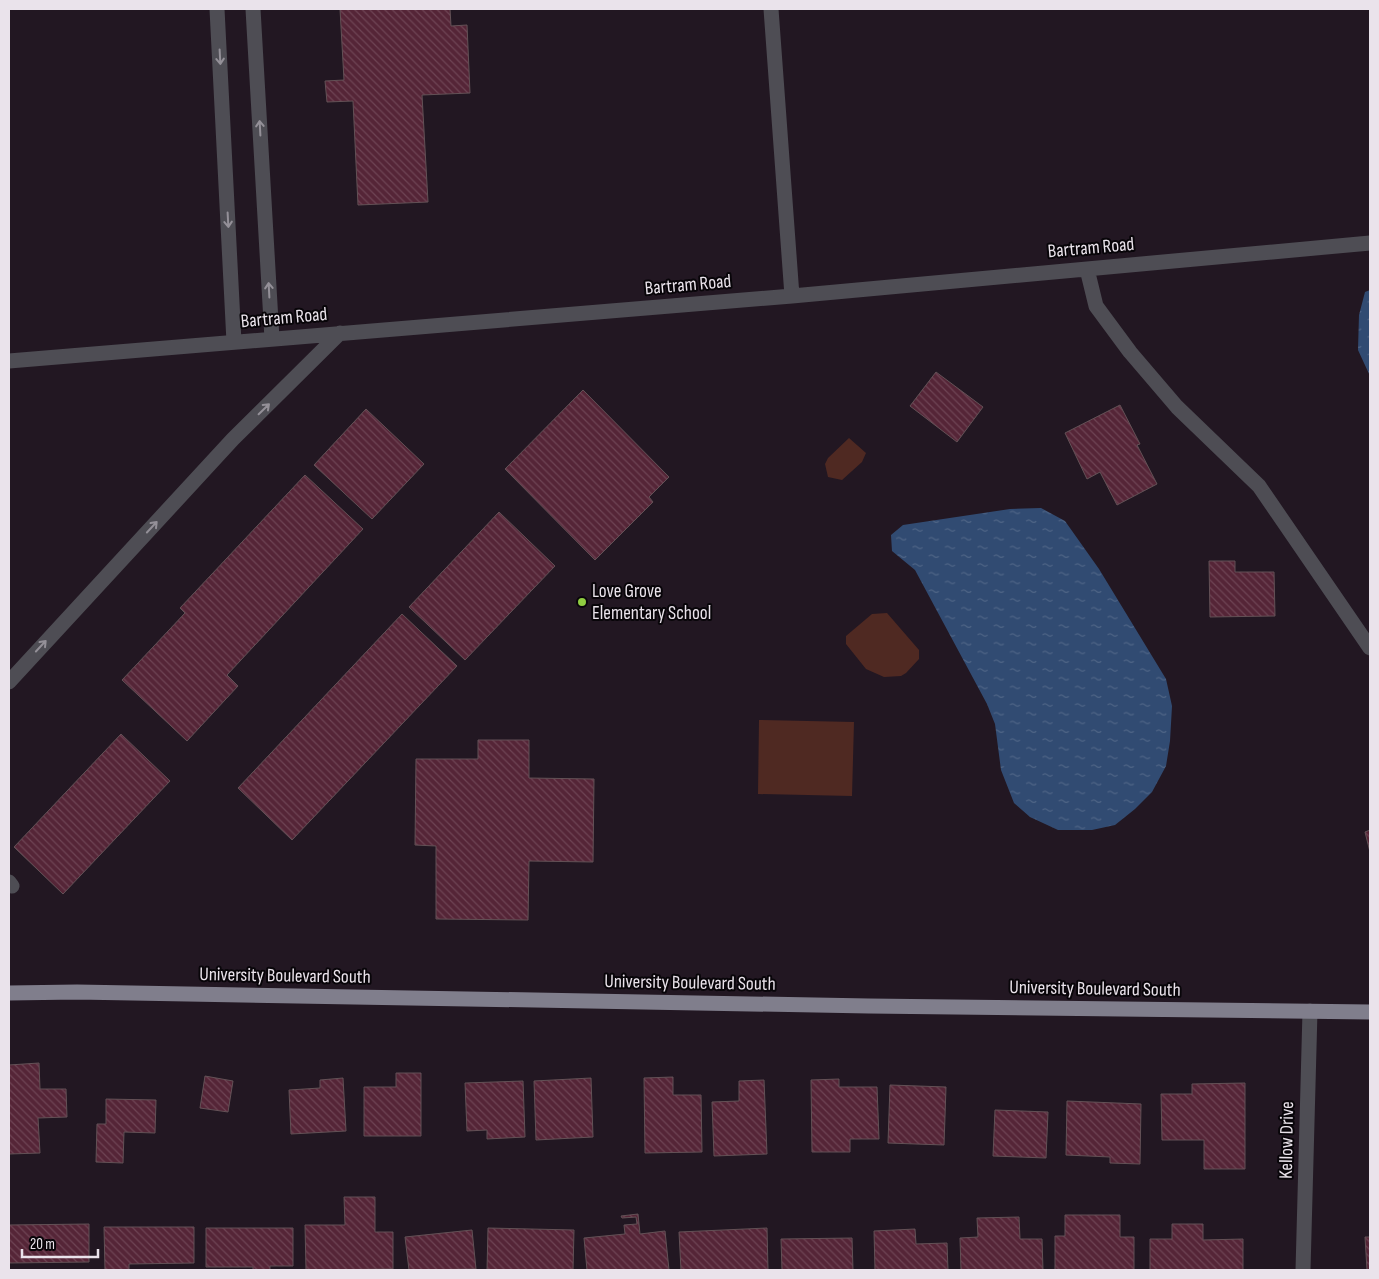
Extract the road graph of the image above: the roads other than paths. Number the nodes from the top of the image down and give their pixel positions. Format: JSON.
{"nodes":[{"id":1,"x":217,"y":9,"type":"edge"},
{"id":2,"x":253,"y":9,"type":"edge"},
{"id":3,"x":771,"y":9,"type":"edge"},
{"id":4,"x":1370,"y":243,"type":"edge"},
{"id":5,"x":1087,"y":269,"type":"junction"},
{"id":6,"x":792,"y":296,"type":"junction"},
{"id":7,"x":340,"y":334,"type":"junction"},
{"id":8,"x":272,"y":339,"type":"junction"},
{"id":9,"x":234,"y":342,"type":"junction"},
{"id":10,"x":9,"y":362,"type":"edge"},
{"id":11,"x":1370,"y":648,"type":"edge"},
{"id":12,"x":9,"y":682,"type":"edge"},
{"id":13,"x":9,"y":993,"type":"edge"},
{"id":14,"x":1310,"y":1011,"type":"junction"},
{"id":15,"x":1370,"y":1012,"type":"edge"},
{"id":16,"x":1303,"y":1270,"type":"edge"}],
"edges":[{"from":1,"to":9,"type":"street","one_way":true},
{"from":8,"to":2,"type":"street","one_way":true},
{"from":3,"to":6,"type":"street"},
{"from":4,"to":5,"type":"street","name":"Bartram Road"},
{"from":5,"to":6,"type":"street","name":"Bartram Road"},
{"from":5,"to":11,"type":"street"},
{"from":6,"to":7,"type":"street","name":"Bartram Road"},
{"from":7,"to":8,"type":"street","name":"Bartram Road"},
{"from":12,"to":7,"type":"street","one_way":true},
{"from":8,"to":9,"type":"street","name":"Bartram Road"},
{"from":9,"to":10,"type":"street","name":"Bartram Road"},
{"from":13,"to":14,"type":"main road","name":"University Boulevard South"},
{"from":14,"to":15,"type":"main road","name":"University Boulevard South"},
{"from":14,"to":16,"type":"street","name":"Kellow Drive"}]}
